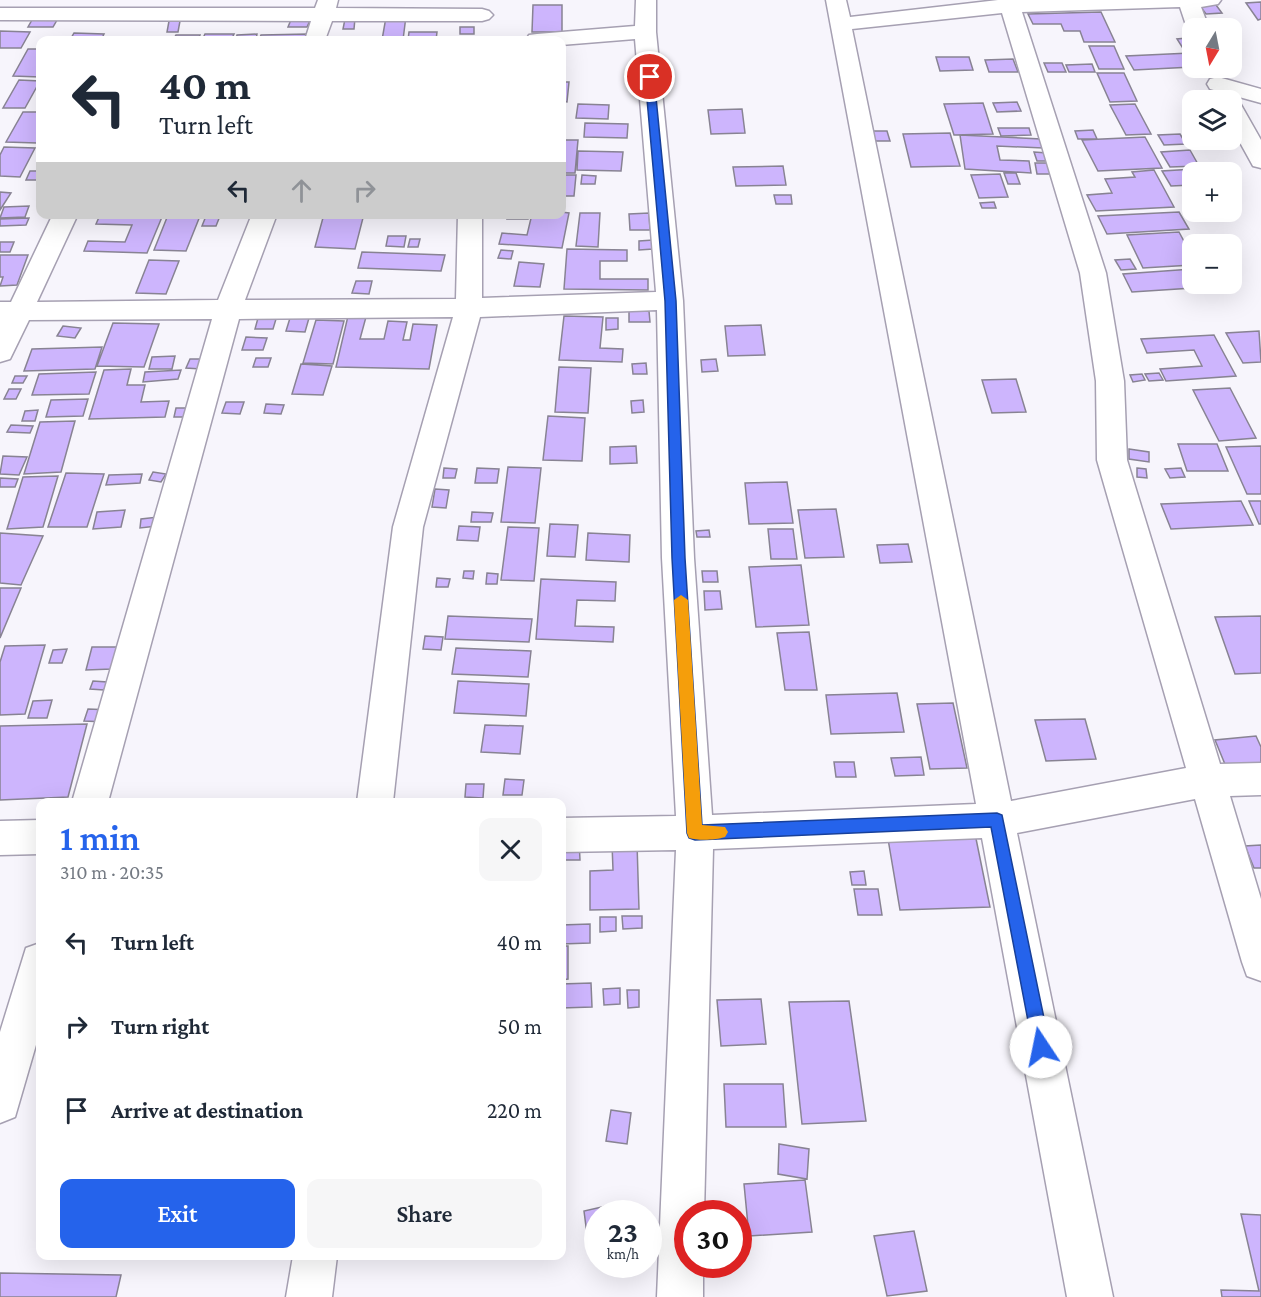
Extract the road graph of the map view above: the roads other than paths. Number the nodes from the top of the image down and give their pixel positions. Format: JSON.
{"nodes":[{"id":1,"x":646,"y":0,"type":"edge"},
{"id":2,"x":1211,"y":0,"type":"edge"},
{"id":3,"x":1188,"y":1,"type":"edge"},
{"id":4,"x":1009,"y":3,"type":"edge"},
{"id":5,"x":325,"y":7,"type":"edge"},
{"id":6,"x":838,"y":12,"type":"edge"},
{"id":7,"x":0,"y":14,"type":"edge"},
{"id":8,"x":154,"y":16,"type":"edge"},
{"id":9,"x":483,"y":16,"type":"edge"},
{"id":10,"x":1194,"y":18,"type":"edge"},
{"id":11,"x":645,"y":32,"type":"junction"},
{"id":12,"x":316,"y":36,"type":"edge"},
{"id":13,"x":566,"y":38,"type":"edge"},
{"id":14,"x":1219,"y":84,"type":"edge"},
{"id":15,"x":1261,"y":96,"type":"edge"},
{"id":16,"x":1242,"y":126,"type":"edge"},
{"id":17,"x":1261,"y":161,"type":"edge"},
{"id":18,"x":63,"y":219,"type":"edge"},
{"id":19,"x":263,"y":219,"type":"edge"},
{"id":20,"x":470,"y":219,"type":"edge"},
{"id":21,"x":670,"y":301,"type":"junction"},
{"id":22,"x":469,"y":308,"type":"junction"},
{"id":23,"x":10,"y":310,"type":"edge"},
{"id":24,"x":228,"y":310,"type":"junction"},
{"id":25,"x":0,"y":352,"type":"edge"},
{"id":26,"x":1261,"y":779,"type":"edge"},
{"id":27,"x":1208,"y":780,"type":"junction"},
{"id":28,"x":91,"y":798,"type":"edge"},
{"id":29,"x":375,"y":798,"type":"edge"},
{"id":30,"x":997,"y":820,"type":"junction"},
{"id":31,"x":695,"y":833,"type":"junction"},
{"id":32,"x":566,"y":835,"type":"edge"},
{"id":33,"x":36,"y":837,"type":"edge"},
{"id":34,"x":0,"y":838,"type":"edge"},
{"id":35,"x":1261,"y":962,"type":"edge"},
{"id":36,"x":36,"y":976,"type":"edge"},
{"id":37,"x":0,"y":1102,"type":"edge"},
{"id":38,"x":314,"y":1260,"type":"edge"},
{"id":39,"x":309,"y":1297,"type":"edge"},
{"id":40,"x":680,"y":1297,"type":"edge"},
{"id":41,"x":1090,"y":1297,"type":"edge"}],
"edges":[{"from":1,"to":11,"type":"street"},
{"from":2,"to":3,"type":"street"},
{"from":3,"to":4,"type":"street"},
{"from":3,"to":10,"type":"street"},
{"from":4,"to":6,"type":"street"},
{"from":4,"to":27,"type":"street"},
{"from":5,"to":8,"type":"street"},
{"from":5,"to":9,"type":"street"},
{"from":5,"to":12,"type":"street"},
{"from":6,"to":30,"type":"street"},
{"from":7,"to":8,"type":"street"},
{"from":11,"to":13,"type":"street"},
{"from":11,"to":21,"type":"street"},
{"from":14,"to":15,"type":"street"},
{"from":16,"to":17,"type":"street"},
{"from":18,"to":23,"type":"street"},
{"from":19,"to":24,"type":"street"},
{"from":20,"to":22,"type":"street"},
{"from":21,"to":22,"type":"street"},
{"from":21,"to":31,"type":"street"},
{"from":22,"to":24,"type":"street"},
{"from":22,"to":29,"type":"street"},
{"from":23,"to":24,"type":"street"},
{"from":23,"to":25,"type":"street"},
{"from":24,"to":28,"type":"street"},
{"from":26,"to":27,"type":"street"},
{"from":27,"to":30,"type":"street"},
{"from":27,"to":35,"type":"street"},
{"from":30,"to":31,"type":"street"},
{"from":30,"to":41,"type":"street"},
{"from":31,"to":32,"type":"street"},
{"from":31,"to":40,"type":"street"},
{"from":33,"to":34,"type":"street"},
{"from":36,"to":37,"type":"street"},
{"from":38,"to":39,"type":"street"}]}
